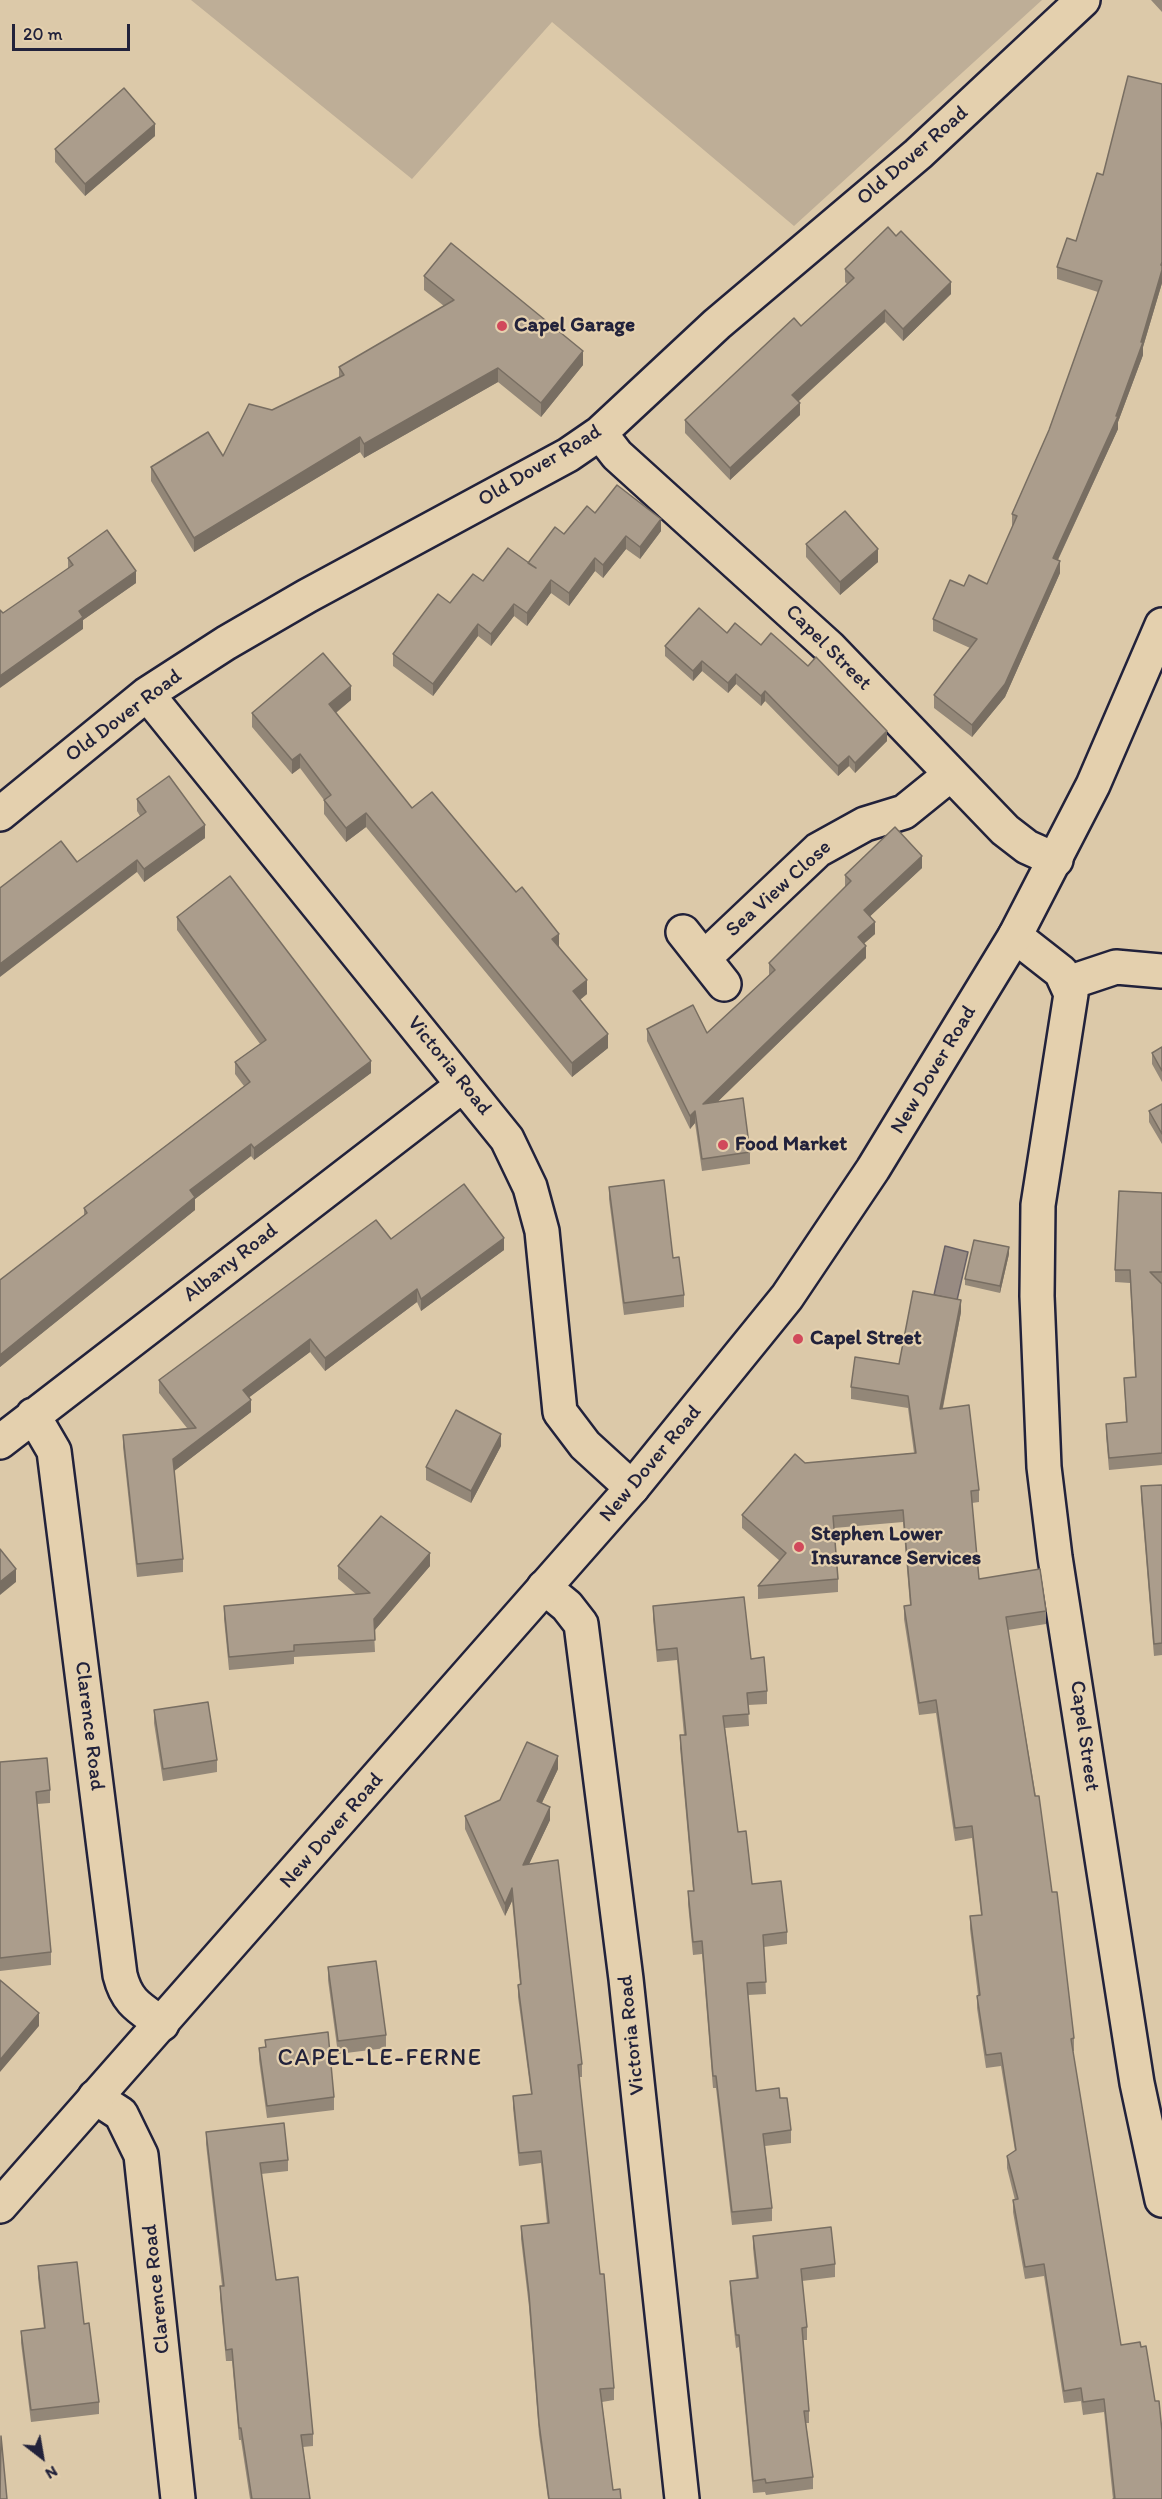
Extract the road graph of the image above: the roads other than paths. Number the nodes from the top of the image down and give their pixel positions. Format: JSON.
{"nodes":[{"id":1,"x":1083,"y":0,"type":"edge"},
{"id":2,"x":600,"y":433,"type":"junction"},
{"id":3,"x":1162,"y":625,"type":"edge"},
{"id":4,"x":147,"y":694,"type":"junction"},
{"id":5,"x":951,"y":774,"type":"junction"},
{"id":6,"x":0,"y":814,"type":"edge"},
{"id":7,"x":1056,"y":860,"type":"junction"},
{"id":8,"x":683,"y":932,"type":"dead end"},
{"id":9,"x":1015,"y":936,"type":"junction"},
{"id":10,"x":704,"y":958,"type":"junction"},
{"id":11,"x":1162,"y":971,"type":"edge"},
{"id":12,"x":1068,"y":983,"type":"junction"},
{"id":13,"x":724,"y":984,"type":"dead end"},
{"id":14,"x":463,"y":1085,"type":"junction"},
{"id":15,"x":33,"y":1415,"type":"junction"},
{"id":16,"x":0,"y":1442,"type":"edge"},
{"id":17,"x":632,"y":1488,"type":"junction"},
{"id":18,"x":544,"y":1587,"type":"junction"},
{"id":19,"x":162,"y":2024,"type":"junction"},
{"id":20,"x":95,"y":2097,"type":"junction"},
{"id":21,"x":1162,"y":2200,"type":"edge"},
{"id":22,"x":0,"y":2206,"type":"edge"},
{"id":23,"x":178,"y":2499,"type":"edge"},
{"id":24,"x":682,"y":2499,"type":"edge"}],
"edges":[{"from":1,"to":2,"type":"street","name":"Old Dover Road"},
{"from":2,"to":4,"type":"street","name":"Old Dover Road"},
{"from":2,"to":5,"type":"street","name":"Capel Street"},
{"from":3,"to":7,"type":"street","name":"New Dover Road"},
{"from":4,"to":6,"type":"street","name":"Old Dover Road"},
{"from":4,"to":14,"type":"street","name":"Victoria Road"},
{"from":5,"to":7,"type":"street","name":"Capel Street"},
{"from":5,"to":10,"type":"street","name":"Sea View Close"},
{"from":7,"to":9,"type":"street","name":"New Dover Road"},
{"from":8,"to":10,"type":"street"},
{"from":9,"to":12,"type":"street"},
{"from":9,"to":17,"type":"street","name":"New Dover Road"},
{"from":10,"to":13,"type":"street"},
{"from":11,"to":12,"type":"street"},
{"from":12,"to":21,"type":"street","name":"Capel Street"},
{"from":14,"to":15,"type":"street","name":"Albany Road"},
{"from":14,"to":17,"type":"street","name":"Victoria Road"},
{"from":15,"to":16,"type":"street","name":"Albany Road"},
{"from":15,"to":19,"type":"street","name":"Clarence Road"},
{"from":17,"to":18,"type":"street","name":"New Dover Road"},
{"from":18,"to":19,"type":"street","name":"New Dover Road"},
{"from":18,"to":24,"type":"street","name":"Victoria Road"},
{"from":19,"to":20,"type":"street","name":"New Dover Road"},
{"from":20,"to":22,"type":"street","name":"New Dover Road"},
{"from":20,"to":23,"type":"street","name":"Clarence Road"}]}
